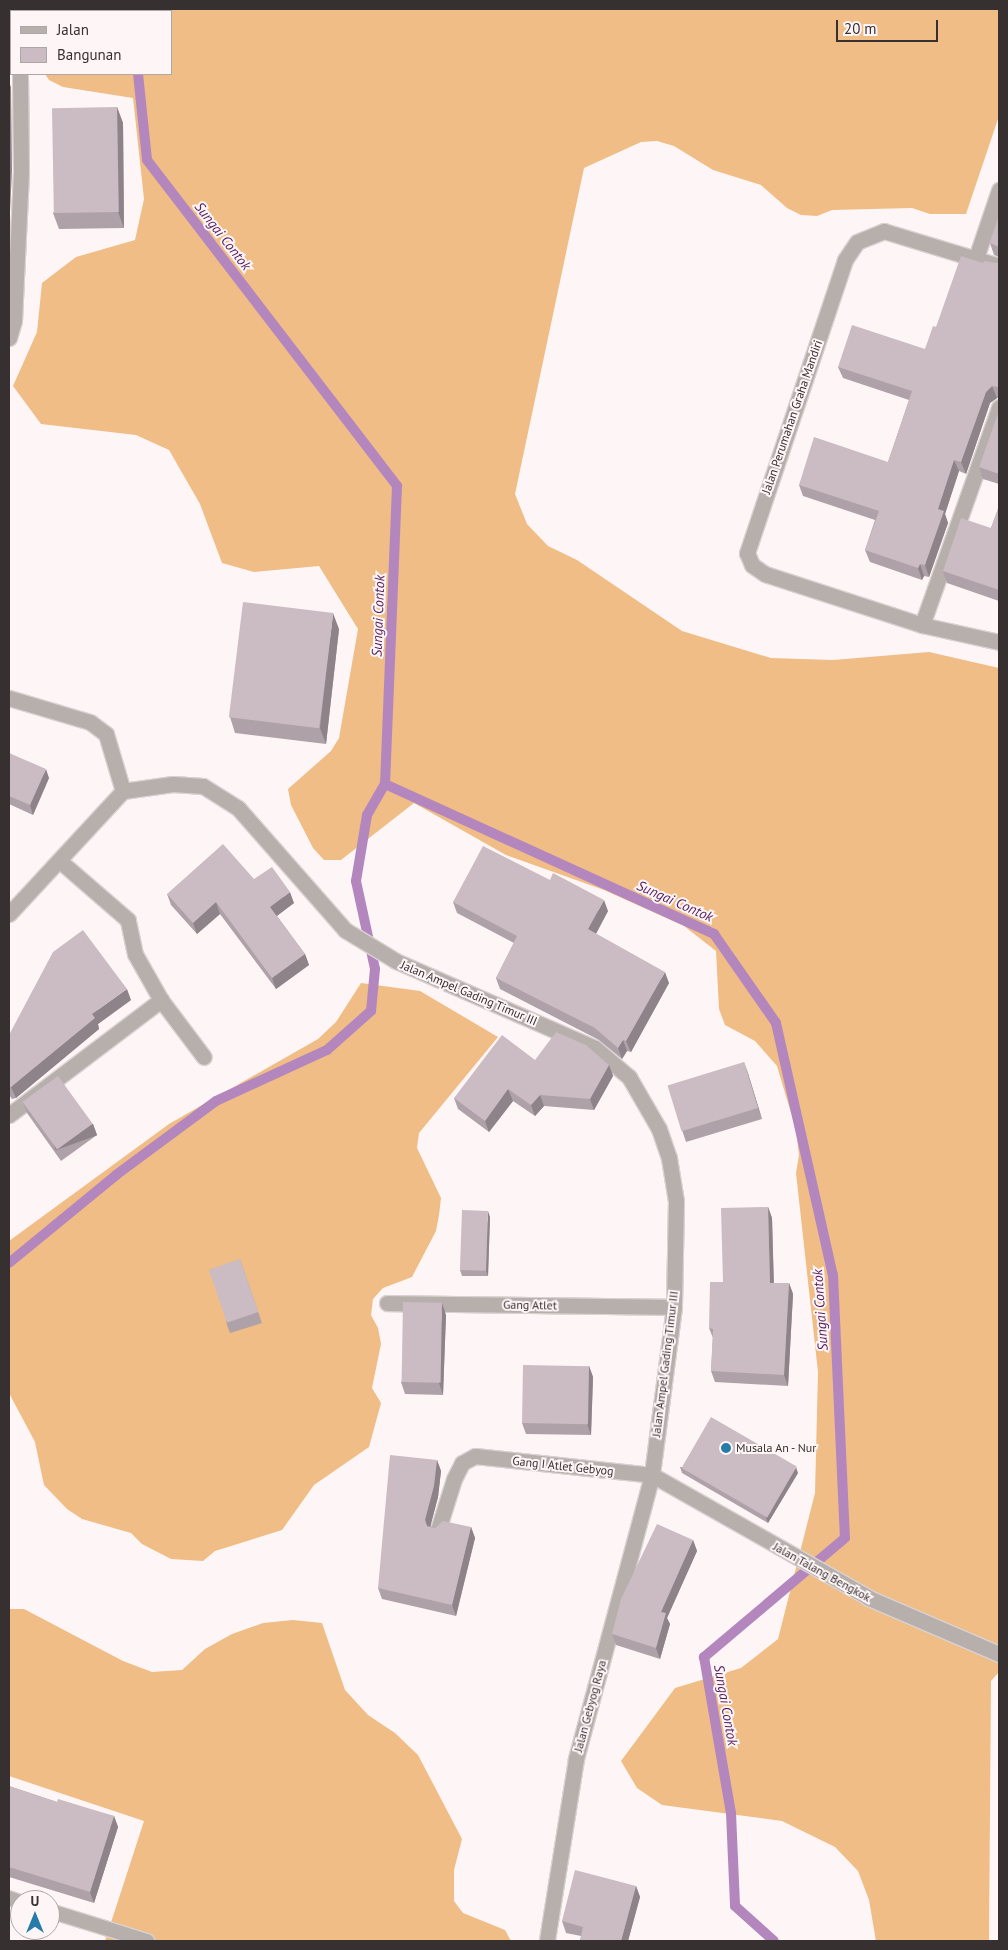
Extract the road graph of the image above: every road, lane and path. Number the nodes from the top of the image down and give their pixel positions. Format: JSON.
{"nodes":[{"id":1,"x":9,"y":10,"type":"edge"},
{"id":2,"x":20,"y":10,"type":"edge"},
{"id":3,"x":20,"y":75,"type":"edge"},
{"id":4,"x":15,"y":171,"type":"edge"},
{"id":5,"x":999,"y":190,"type":"edge"},
{"id":6,"x":976,"y":258,"type":"junction"},
{"id":7,"x":999,"y":266,"type":"edge"},
{"id":8,"x":9,"y":338,"type":"edge"},
{"id":9,"x":999,"y":407,"type":"edge"},
{"id":10,"x":922,"y":625,"type":"junction"},
{"id":11,"x":999,"y":642,"type":"edge"},
{"id":12,"x":9,"y":698,"type":"edge"},
{"id":13,"x":123,"y":792,"type":"junction"},
{"id":14,"x":60,"y":861,"type":"junction"},
{"id":15,"x":9,"y":914,"type":"edge"},
{"id":16,"x":161,"y":1000,"type":"junction"},
{"id":17,"x":204,"y":1057,"type":"dead end"},
{"id":18,"x":9,"y":1115,"type":"edge"},
{"id":19,"x":387,"y":1303,"type":"dead end"},
{"id":20,"x":674,"y":1307,"type":"junction"},
{"id":21,"x":652,"y":1475,"type":"junction"},
{"id":22,"x":438,"y":1530,"type":"edge"},
{"id":23,"x":999,"y":1654,"type":"edge"},
{"id":24,"x":60,"y":1914,"type":"edge"},
{"id":25,"x":147,"y":1941,"type":"edge"},
{"id":26,"x":546,"y":1941,"type":"edge"}],
"edges":[{"from":1,"to":2,"type":"street"},
{"from":3,"to":4,"type":"street"},
{"from":4,"to":8,"type":"street"},
{"from":5,"to":6,"type":"street"},
{"from":6,"to":7,"type":"street","name":"Jalan Perumahan Graha Mandiri"},
{"from":6,"to":10,"type":"street","name":"Jalan Perumahan Graha Mandiri"},
{"from":9,"to":10,"type":"street"},
{"from":10,"to":11,"type":"street","name":"Jalan Perumahan Graha Mandiri"},
{"from":12,"to":13,"type":"street"},
{"from":13,"to":14,"type":"street"},
{"from":13,"to":20,"type":"street","name":"Jalan Ampel Gading Timur III"},
{"from":14,"to":15,"type":"street"},
{"from":14,"to":16,"type":"street"},
{"from":16,"to":17,"type":"street"},
{"from":16,"to":18,"type":"street"},
{"from":19,"to":20,"type":"street","name":"Gang Atlet"},
{"from":20,"to":21,"type":"street","name":"Jalan Ampel Gading Timur III"},
{"from":21,"to":22,"type":"street","name":"Gang I Atlet Gebyog"},
{"from":21,"to":23,"type":"street","name":"Jalan Talang Bengkok"},
{"from":21,"to":26,"type":"street","name":"Jalan Gebyog Raya"},
{"from":24,"to":25,"type":"lane"}]}
